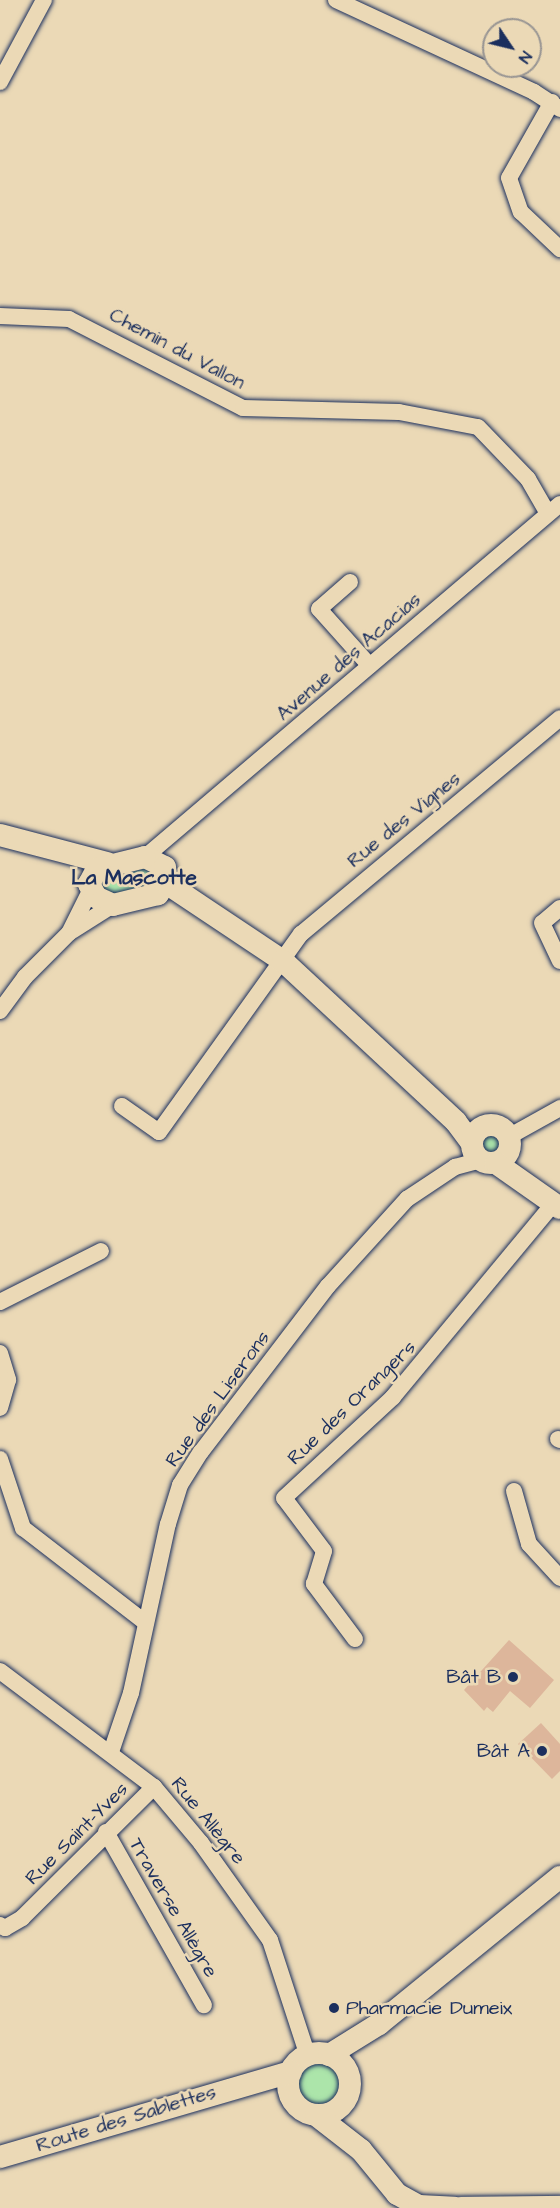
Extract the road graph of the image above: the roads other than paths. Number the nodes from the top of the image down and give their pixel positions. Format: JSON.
{"nodes":[{"id":1,"x":44,"y":0,"type":"edge"},
{"id":2,"x":336,"y":0,"type":"edge"},
{"id":3,"x":0,"y":82,"type":"edge"},
{"id":4,"x":556,"y":105,"type":"edge"},
{"id":5,"x":560,"y":249,"type":"edge"},
{"id":6,"x":0,"y":316,"type":"edge"},
{"id":7,"x":556,"y":509,"type":"edge"},
{"id":8,"x":350,"y":582,"type":"dead end"},
{"id":9,"x":370,"y":666,"type":"junction"},
{"id":10,"x":560,"y":718,"type":"edge"},
{"id":11,"x":0,"y":835,"type":"edge"},
{"id":12,"x":72,"y":854,"type":"junction"},
{"id":13,"x":107,"y":863,"type":"junction"},
{"id":14,"x":156,"y":875,"type":"junction"},
{"id":15,"x":90,"y":883,"type":"junction"},
{"id":16,"x":113,"y":905,"type":"junction"},
{"id":17,"x":560,"y":908,"type":"edge"},
{"id":18,"x":69,"y":933,"type":"junction"},
{"id":19,"x":557,"y":949,"type":"edge"},
{"id":20,"x":283,"y":961,"type":"junction"},
{"id":21,"x":0,"y":1011,"type":"edge"},
{"id":22,"x":122,"y":1106,"type":"dead end"},
{"id":23,"x":560,"y":1108,"type":"edge"},
{"id":24,"x":488,"y":1147,"type":"junction"},
{"id":25,"x":557,"y":1206,"type":"edge"},
{"id":26,"x":101,"y":1251,"type":"dead end"},
{"id":27,"x":0,"y":1302,"type":"edge"},
{"id":28,"x":0,"y":1353,"type":"edge"},
{"id":29,"x":0,"y":1408,"type":"edge"},
{"id":30,"x":0,"y":1459,"type":"edge"},
{"id":31,"x":514,"y":1491,"type":"dead end"},
{"id":32,"x":560,"y":1578,"type":"edge"},
{"id":33,"x":146,"y":1623,"type":"junction"},
{"id":34,"x":355,"y":1638,"type":"dead end"},
{"id":35,"x":0,"y":1671,"type":"edge"},
{"id":36,"x":111,"y":1752,"type":"junction"},
{"id":37,"x":154,"y":1787,"type":"junction"},
{"id":38,"x":106,"y":1832,"type":"junction"},
{"id":39,"x":560,"y":1877,"type":"edge"},
{"id":40,"x":0,"y":1925,"type":"edge"},
{"id":41,"x":204,"y":2005,"type":"dead end"},
{"id":42,"x":379,"y":2024,"type":"junction"},
{"id":43,"x":318,"y":2055,"type":"junction"},
{"id":44,"x":291,"y":2072,"type":"junction"},
{"id":45,"x":252,"y":2084,"type":"junction"},
{"id":46,"x":348,"y":2089,"type":"junction"},
{"id":47,"x":292,"y":2098,"type":"junction"},
{"id":48,"x":316,"y":2115,"type":"junction"},
{"id":49,"x":361,"y":2150,"type":"junction"},
{"id":50,"x":0,"y":2157,"type":"edge"},
{"id":51,"x":560,"y":2207,"type":"edge"},
{"id":52,"x":454,"y":2208,"type":"edge"},
{"id":53,"x":461,"y":2208,"type":"edge"}],
"edges":[{"from":1,"to":3,"type":"street"},
{"from":2,"to":4,"type":"street"},
{"from":4,"to":5,"type":"street"},
{"from":6,"to":7,"type":"street","name":"Chemin du Vallon"},
{"from":7,"to":9,"type":"street","name":"Avenue des Acacias"},
{"from":8,"to":9,"type":"street"},
{"from":9,"to":14,"type":"street","name":"Avenue des Acacias"},
{"from":10,"to":20,"type":"street","name":"Rue des Vignes"},
{"from":11,"to":12,"type":"street"},
{"from":12,"to":13,"type":"street"},
{"from":12,"to":15,"type":"street"},
{"from":13,"to":14,"type":"street"},
{"from":13,"to":15,"type":"street"},
{"from":14,"to":16,"type":"street"},
{"from":14,"to":20,"type":"street"},
{"from":15,"to":16,"type":"street"},
{"from":15,"to":18,"type":"street"},
{"from":16,"to":18,"type":"street"},
{"from":17,"to":19,"type":"street"},
{"from":18,"to":21,"type":"street"},
{"from":20,"to":22,"type":"street","name":"Rue des Vignes"},
{"from":20,"to":24,"type":"street"},
{"from":23,"to":24,"type":"street"},
{"from":24,"to":25,"type":"street"},
{"from":24,"to":33,"type":"street","name":"Rue des Liserons"},
{"from":25,"to":34,"type":"street","name":"Rue des Orangers"},
{"from":26,"to":27,"type":"street"},
{"from":28,"to":29,"type":"street"},
{"from":30,"to":33,"type":"street"},
{"from":31,"to":32,"type":"street"},
{"from":33,"to":36,"type":"street","name":"Rue des Liserons"},
{"from":35,"to":36,"type":"street","name":"Rue Allègre"},
{"from":36,"to":37,"type":"street","name":"Rue Allègre"},
{"from":37,"to":38,"type":"street","name":"Rue Saint-Yves"},
{"from":37,"to":43,"type":"street","name":"Rue Allègre"},
{"from":38,"to":40,"type":"street","name":"Rue Saint-Yves"},
{"from":38,"to":41,"type":"street","name":"Traverse Allègre"},
{"from":39,"to":42,"type":"street"},
{"from":42,"to":43,"type":"street"},
{"from":42,"to":46,"type":"street"},
{"from":43,"to":44,"type":"street"},
{"from":43,"to":46,"type":"street"},
{"from":44,"to":45,"type":"street","name":"Route des Sablettes"},
{"from":44,"to":47,"type":"street"},
{"from":45,"to":47,"type":"street"},
{"from":45,"to":50,"type":"street","name":"Route des Sablettes"},
{"from":46,"to":48,"type":"street"},
{"from":46,"to":49,"type":"street"},
{"from":47,"to":48,"type":"street"},
{"from":48,"to":49,"type":"street"},
{"from":49,"to":52,"type":"street"},
{"from":51,"to":53,"type":"street"}]}
